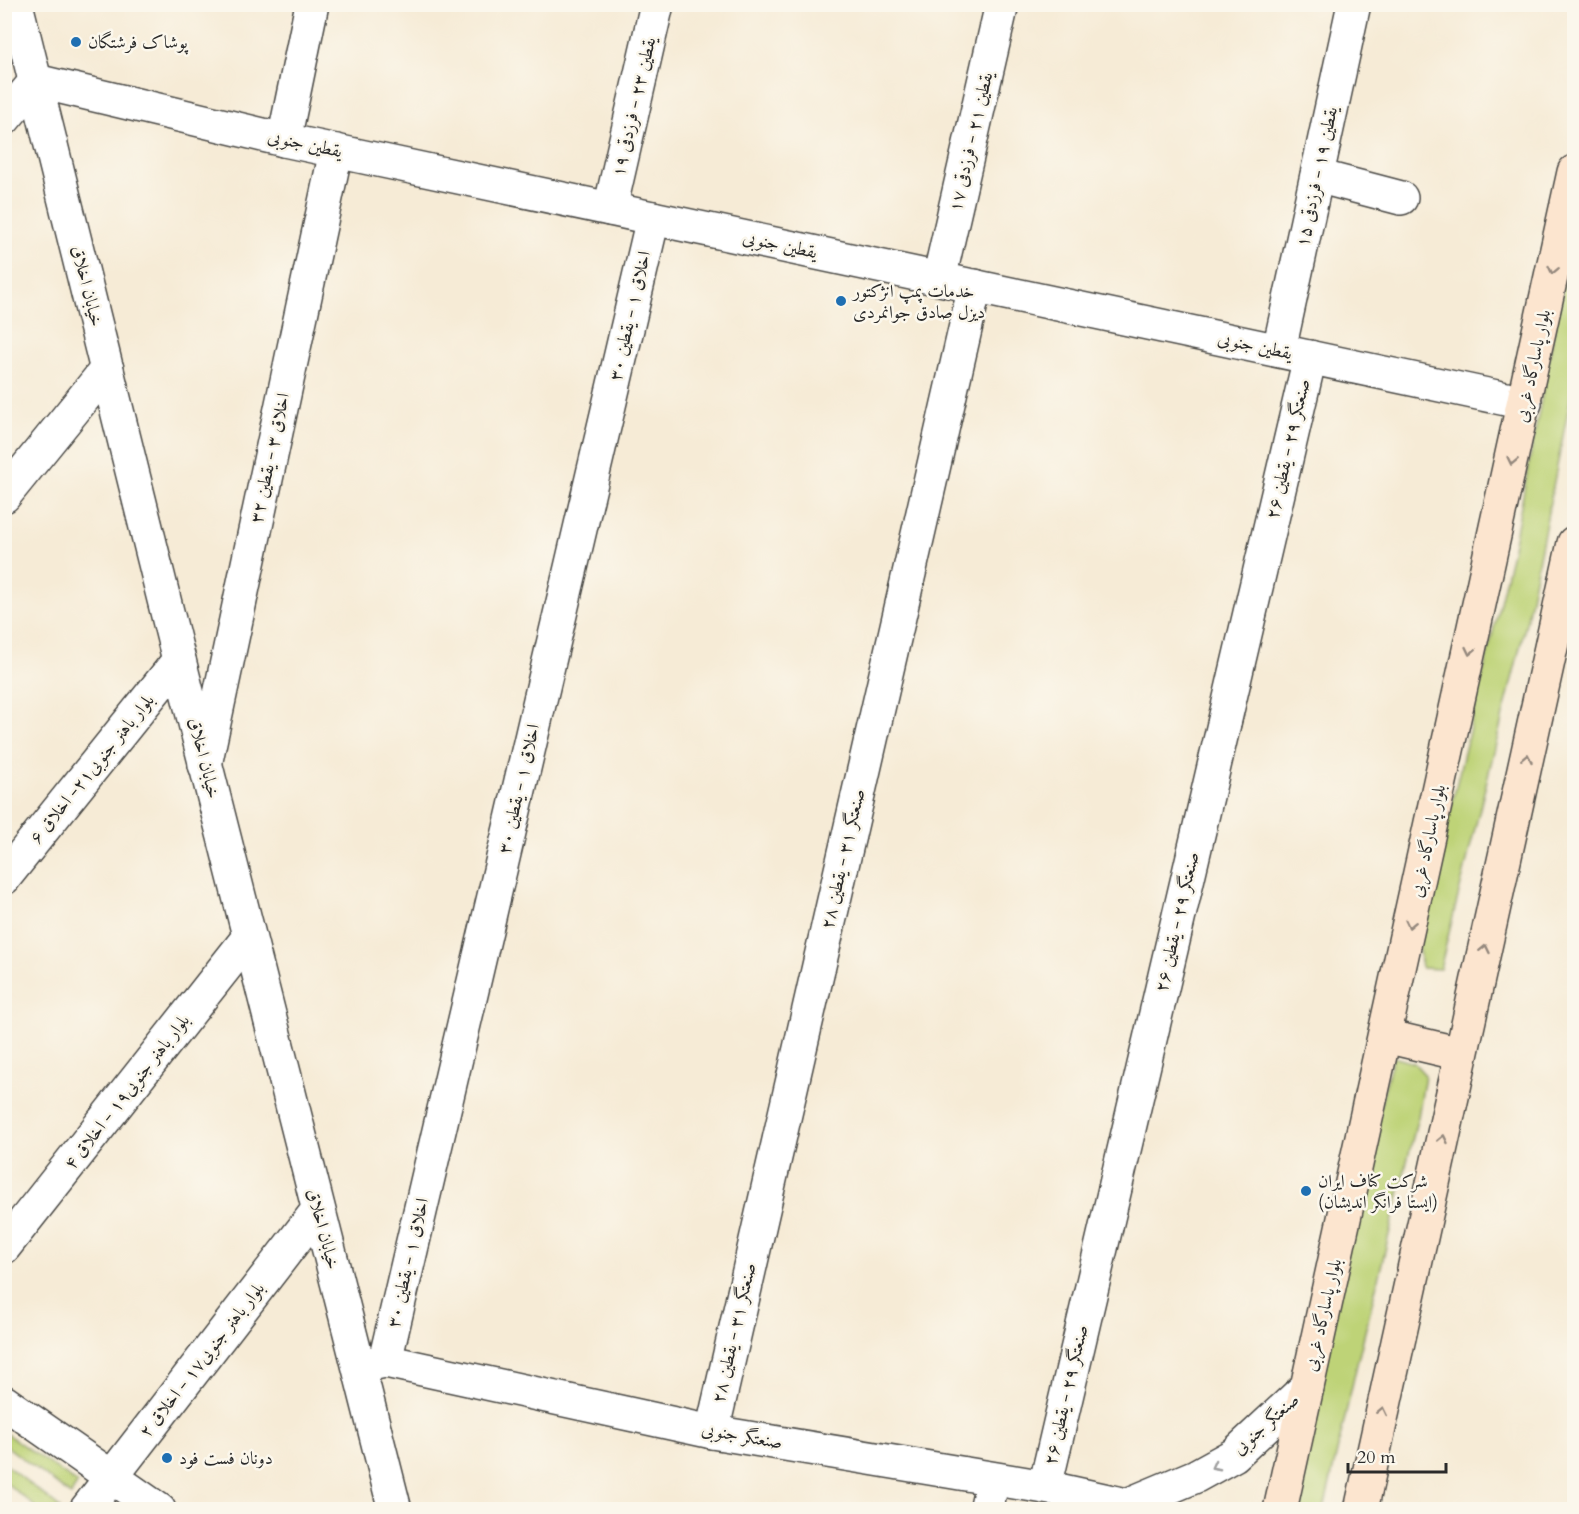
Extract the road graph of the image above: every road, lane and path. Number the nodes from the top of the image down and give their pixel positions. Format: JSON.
{"nodes":[{"id":1,"x":16,"y":4,"type":"edge"},
{"id":2,"x":312,"y":4,"type":"edge"},
{"id":3,"x":657,"y":4,"type":"edge"},
{"id":4,"x":1002,"y":4,"type":"edge"},
{"id":5,"x":1354,"y":4,"type":"edge"},
{"id":6,"x":36,"y":81,"type":"junction"},
{"id":7,"x":4,"y":119,"type":"edge"},
{"id":8,"x":284,"y":140,"type":"junction"},
{"id":9,"x":336,"y":151,"type":"junction"},
{"id":10,"x":1575,"y":172,"type":"edge"},
{"id":11,"x":1317,"y":176,"type":"junction"},
{"id":12,"x":1401,"y":198,"type":"dead end"},
{"id":13,"x":610,"y":210,"type":"junction"},
{"id":14,"x":653,"y":218,"type":"junction"},
{"id":15,"x":939,"y":279,"type":"junction"},
{"id":16,"x":975,"y":286,"type":"junction"},
{"id":17,"x":1294,"y":354,"type":"junction"},
{"id":18,"x":107,"y":369,"type":"junction"},
{"id":19,"x":1525,"y":404,"type":"junction"},
{"id":20,"x":4,"y":496,"type":"edge"},
{"id":21,"x":1575,"y":543,"type":"edge"},
{"id":22,"x":179,"y":660,"type":"junction"},
{"id":23,"x":205,"y":765,"type":"junction"},
{"id":24,"x":4,"y":878,"type":"edge"},
{"id":25,"x":249,"y":937,"type":"junction"},
{"id":26,"x":1385,"y":1036,"type":"junction"},
{"id":27,"x":1461,"y":1054,"type":"junction"},
{"id":28,"x":318,"y":1210,"type":"junction"},
{"id":29,"x":4,"y":1247,"type":"edge"},
{"id":30,"x":372,"y":1364,"type":"junction"},
{"id":31,"x":1307,"y":1388,"type":"junction"},
{"id":32,"x":4,"y":1402,"type":"edge"},
{"id":33,"x":712,"y":1432,"type":"junction"},
{"id":34,"x":112,"y":1477,"type":"junction"},
{"id":35,"x":1045,"y":1487,"type":"junction"},
{"id":36,"x":989,"y":1494,"type":"edge"},
{"id":37,"x":1130,"y":1507,"type":"edge"},
{"id":38,"x":86,"y":1509,"type":"edge"},
{"id":39,"x":159,"y":1509,"type":"edge"},
{"id":40,"x":395,"y":1509,"type":"edge"},
{"id":41,"x":1280,"y":1509,"type":"edge"},
{"id":42,"x":1361,"y":1509,"type":"edge"}],
"edges":[{"from":1,"to":6,"type":"street","name":"خیابان اخلاق"},
{"from":2,"to":8,"type":"street"},
{"from":3,"to":13,"type":"street","name":"یقطین ۲۳ - فرزدقی ۱۹"},
{"from":4,"to":15,"type":"street","name":"یقطین ۲۱ - فرزدقی ۱۷"},
{"from":5,"to":11,"type":"street","name":"یقطین ۱۹ - فرزدقی ۱۵"},
{"from":6,"to":7,"type":"street"},
{"from":6,"to":8,"type":"street","name":"یقطین جنوبی"},
{"from":6,"to":18,"type":"street","name":"خیابان اخلاق"},
{"from":8,"to":9,"type":"street","name":"یقطین جنوبی"},
{"from":9,"to":13,"type":"street","name":"یقطین جنوبی"},
{"from":9,"to":23,"type":"street","name":"اخلاق ۳ - یقطین ۳۲"},
{"from":10,"to":19,"type":"main road","name":"بلوار پاسارگاد غربی","one_way":true},
{"from":11,"to":12,"type":"street"},
{"from":11,"to":17,"type":"street","name":"یقطین ۱۹ - فرزدقی ۱۵"},
{"from":13,"to":14,"type":"street","name":"یقطین جنوبی"},
{"from":14,"to":15,"type":"street","name":"یقطین جنوبی"},
{"from":14,"to":30,"type":"street","name":"اخلاق ۱ - یقطین ۳۰"},
{"from":15,"to":16,"type":"street","name":"یقطین جنوبی"},
{"from":16,"to":17,"type":"street","name":"یقطین جنوبی"},
{"from":16,"to":33,"type":"street","name":"صنعتگر ۳۱ - یقطین ۲۸"},
{"from":17,"to":19,"type":"street","name":"یقطین جنوبی"},
{"from":17,"to":35,"type":"street","name":"صنعتگر ۲۹ - یقطین ۲۶"},
{"from":18,"to":20,"type":"street"},
{"from":18,"to":22,"type":"street","name":"خیابان اخلاق"},
{"from":19,"to":26,"type":"main road","name":"بلوار پاسارگاد غربی","one_way":true},
{"from":27,"to":21,"type":"main road","one_way":true},
{"from":22,"to":23,"type":"street","name":"خیابان اخلاق"},
{"from":22,"to":24,"type":"street","name":"بلوار باهنر جنوبی۲۱- اخلاق ۶"},
{"from":23,"to":25,"type":"street","name":"خیابان اخلاق"},
{"from":25,"to":28,"type":"street","name":"خیابان اخلاق"},
{"from":25,"to":29,"type":"street","name":"بلوار باهنر جنوبی۱۹ - اخلاق ۴"},
{"from":26,"to":27,"type":"main road"},
{"from":26,"to":31,"type":"main road","name":"بلوار پاسارگاد غربی"},
{"from":42,"to":27,"type":"main road","one_way":true},
{"from":28,"to":30,"type":"street","name":"خیابان اخلاق"},
{"from":28,"to":34,"type":"street","name":"بلوار باهنر جنوبی۱۷ - اخلاق ۲"},
{"from":30,"to":33,"type":"street","name":"صنعتگر جنوبی"},
{"from":30,"to":40,"type":"street","name":"خیابان اخلاق"},
{"from":31,"to":37,"type":"street","name":"صنعتگر جنوبی","one_way":true},
{"from":31,"to":41,"type":"main road","name":"بلوار پاسارگاد غربی"},
{"from":32,"to":34,"type":"street"},
{"from":33,"to":36,"type":"street","name":"صنعتگر جنوبی"},
{"from":34,"to":38,"type":"street","name":"بلوار باهنر جنوبی۱۷ - اخلاق ۲"},
{"from":34,"to":39,"type":"street"},
{"from":35,"to":36,"type":"street","name":"صنعتگر جنوبی"},
{"from":35,"to":37,"type":"street","name":"صنعتگر جنوبی"}]}
